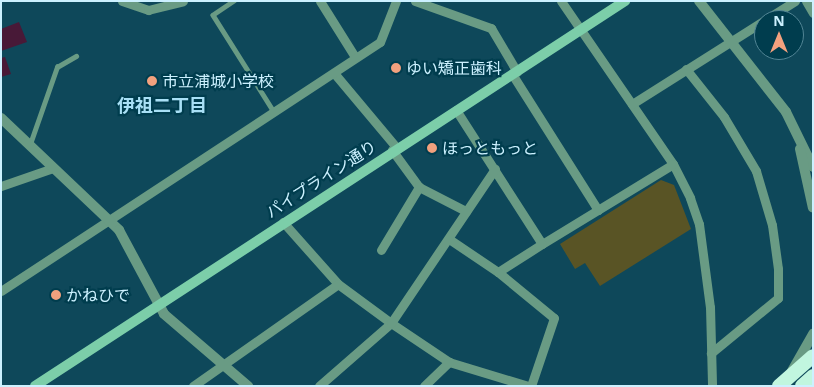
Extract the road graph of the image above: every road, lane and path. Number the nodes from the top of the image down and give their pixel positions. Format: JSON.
{"nodes":[{"id":1,"x":122,"y":1,"type":"edge"},
{"id":2,"x":183,"y":1,"type":"edge"},
{"id":3,"x":234,"y":1,"type":"edge"},
{"id":4,"x":320,"y":1,"type":"edge"},
{"id":5,"x":396,"y":1,"type":"edge"},
{"id":6,"x":415,"y":1,"type":"edge"},
{"id":7,"x":562,"y":1,"type":"edge"},
{"id":8,"x":625,"y":1,"type":"edge"},
{"id":9,"x":699,"y":1,"type":"edge"},
{"id":10,"x":795,"y":1,"type":"edge"},
{"id":11,"x":806,"y":1,"type":"edge"},
{"id":12,"x":813,"y":13,"type":"edge"},
{"id":13,"x":580,"y":30,"type":"junction"},
{"id":14,"x":729,"y":40,"type":"junction"},
{"id":15,"x":76,"y":56,"type":"dead end"},
{"id":16,"x":356,"y":57,"type":"junction"},
{"id":17,"x":686,"y":69,"type":"junction"},
{"id":18,"x":334,"y":73,"type":"junction"},
{"id":19,"x":515,"y":73,"type":"junction"},
{"id":20,"x":632,"y":104,"type":"junction"},
{"id":21,"x":456,"y":110,"type":"junction"},
{"id":22,"x":274,"y":112,"type":"junction"},
{"id":23,"x":1,"y":118,"type":"edge"},
{"id":24,"x":796,"y":129,"type":"junction"},
{"id":25,"x":30,"y":146,"type":"junction"},
{"id":26,"x":394,"y":148,"type":"junction"},
{"id":27,"x":813,"y":150,"type":"edge"},
{"id":28,"x":673,"y":164,"type":"junction"},
{"id":29,"x":813,"y":167,"type":"edge"},
{"id":30,"x":54,"y":168,"type":"junction"},
{"id":31,"x":495,"y":169,"type":"junction"},
{"id":32,"x":1,"y":186,"type":"edge"},
{"id":33,"x":419,"y":187,"type":"junction"},
{"id":34,"x":813,"y":208,"type":"edge"},
{"id":35,"x":598,"y":210,"type":"junction"},
{"id":36,"x":466,"y":211,"type":"junction"},
{"id":37,"x":108,"y":221,"type":"junction"},
{"id":38,"x":283,"y":222,"type":"junction"},
{"id":39,"x":449,"y":240,"type":"junction"},
{"id":40,"x":542,"y":244,"type":"junction"},
{"id":41,"x":381,"y":250,"type":"dead end"},
{"id":42,"x":498,"y":272,"type":"junction"},
{"id":43,"x":338,"y":284,"type":"junction"},
{"id":44,"x":1,"y":291,"type":"edge"},
{"id":45,"x":157,"y":303,"type":"junction"},
{"id":46,"x":391,"y":324,"type":"junction"},
{"id":47,"x":813,"y":334,"type":"edge"},
{"id":48,"x":711,"y":354,"type":"junction"},
{"id":49,"x":813,"y":356,"type":"edge"},
{"id":50,"x":449,"y":362,"type":"junction"},
{"id":51,"x":222,"y":365,"type":"junction"},
{"id":52,"x":791,"y":375,"type":"junction"},
{"id":53,"x":813,"y":376,"type":"edge"},
{"id":54,"x":37,"y":385,"type":"edge"},
{"id":55,"x":193,"y":386,"type":"edge"},
{"id":56,"x":248,"y":386,"type":"edge"},
{"id":57,"x":319,"y":386,"type":"edge"},
{"id":58,"x":424,"y":386,"type":"edge"},
{"id":59,"x":530,"y":386,"type":"edge"},
{"id":60,"x":712,"y":386,"type":"edge"},
{"id":61,"x":778,"y":386,"type":"edge"},
{"id":62,"x":802,"y":386,"type":"edge"}],
"edges":[{"from":1,"to":2,"type":"street"},
{"from":3,"to":22,"type":"lane"},
{"from":4,"to":16,"type":"street"},
{"from":5,"to":16,"type":"street"},
{"from":6,"to":19,"type":"street"},
{"from":7,"to":13,"type":"street"},
{"from":8,"to":13,"type":"main road","name":"パイプライン通り"},
{"from":9,"to":14,"type":"street"},
{"from":10,"to":14,"type":"street"},
{"from":11,"to":12,"type":"street"},
{"from":13,"to":19,"type":"main road","name":"パイプライン通り"},
{"from":13,"to":20,"type":"street"},
{"from":14,"to":17,"type":"street"},
{"from":14,"to":24,"type":"street"},
{"from":15,"to":25,"type":"lane"},
{"from":16,"to":18,"type":"street"},
{"from":17,"to":20,"type":"street"},
{"from":17,"to":48,"type":"street"},
{"from":18,"to":22,"type":"street"},
{"from":18,"to":26,"type":"street"},
{"from":19,"to":21,"type":"main road","name":"パイプライン通り"},
{"from":19,"to":35,"type":"street"},
{"from":20,"to":28,"type":"street"},
{"from":21,"to":26,"type":"main road","name":"パイプライン通り"},
{"from":21,"to":31,"type":"street"},
{"from":22,"to":37,"type":"street"},
{"from":23,"to":25,"type":"street"},
{"from":24,"to":27,"type":"street"},
{"from":24,"to":29,"type":"street"},
{"from":24,"to":34,"type":"street"},
{"from":25,"to":30,"type":"street"},
{"from":26,"to":33,"type":"street"},
{"from":26,"to":38,"type":"main road","name":"パイプライン通り"},
{"from":28,"to":35,"type":"street"},
{"from":28,"to":48,"type":"street"},
{"from":30,"to":32,"type":"street"},
{"from":30,"to":37,"type":"street"},
{"from":31,"to":36,"type":"street"},
{"from":31,"to":40,"type":"street"},
{"from":33,"to":36,"type":"street"},
{"from":33,"to":41,"type":"street"},
{"from":35,"to":40,"type":"street"},
{"from":36,"to":39,"type":"street"},
{"from":37,"to":44,"type":"street"},
{"from":37,"to":45,"type":"street"},
{"from":38,"to":43,"type":"street"},
{"from":38,"to":45,"type":"main road","name":"パイプライン通り"},
{"from":39,"to":42,"type":"street"},
{"from":39,"to":46,"type":"street"},
{"from":40,"to":42,"type":"street"},
{"from":42,"to":59,"type":"street"},
{"from":43,"to":46,"type":"street"},
{"from":43,"to":51,"type":"street"},
{"from":45,"to":51,"type":"street"},
{"from":45,"to":54,"type":"main road","name":"パイプライン通り"},
{"from":46,"to":50,"type":"street"},
{"from":46,"to":57,"type":"street"},
{"from":47,"to":52,"type":"street"},
{"from":48,"to":60,"type":"street"},
{"from":49,"to":52,"type":"highway"},
{"from":50,"to":58,"type":"street"},
{"from":50,"to":59,"type":"street"},
{"from":51,"to":55,"type":"street"},
{"from":51,"to":56,"type":"street"},
{"from":52,"to":61,"type":"highway"},
{"from":53,"to":62,"type":"highway"}]}
